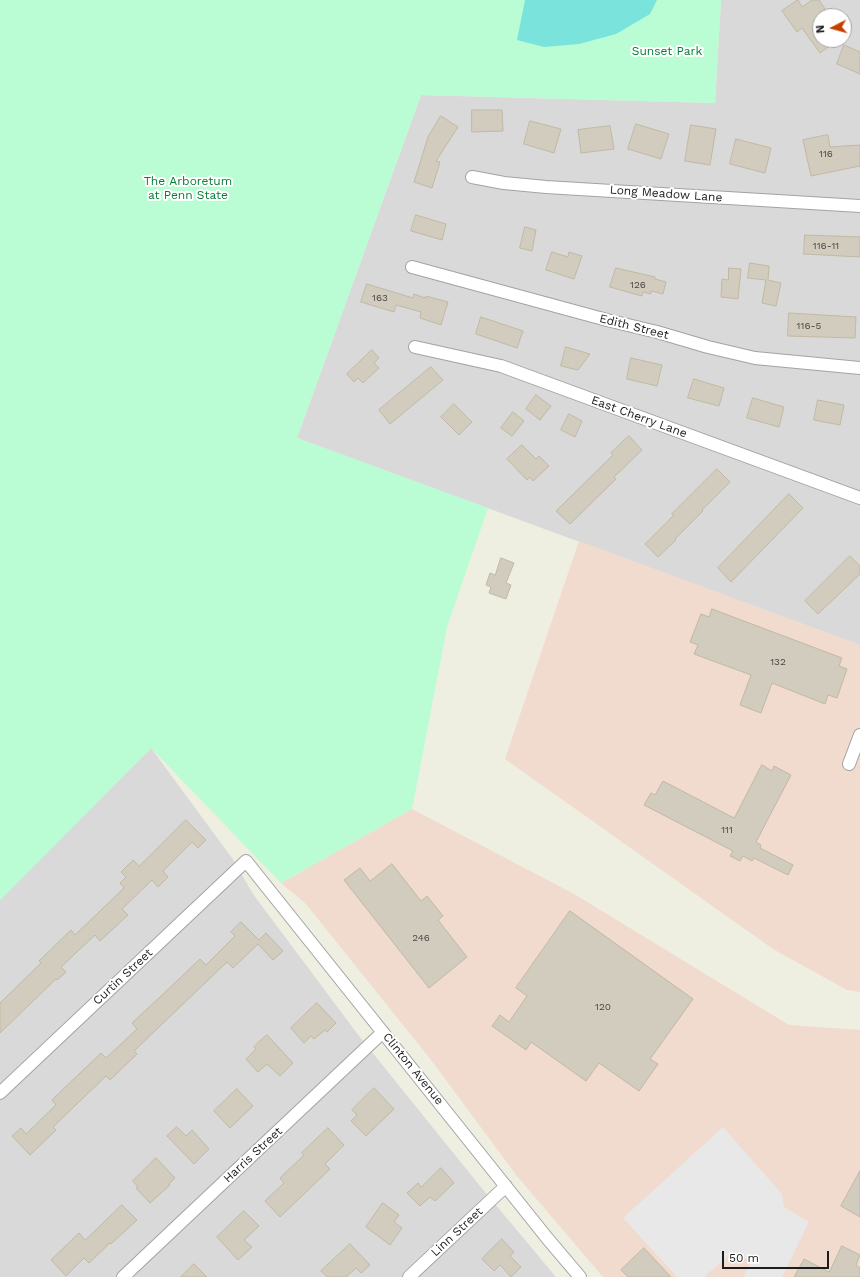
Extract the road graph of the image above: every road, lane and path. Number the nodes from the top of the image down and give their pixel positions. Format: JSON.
{"nodes":[{"id":1,"x":472,"y":177,"type":"dead end"},
{"id":2,"x":860,"y":206,"type":"edge"},
{"id":3,"x":412,"y":267,"type":"dead end"},
{"id":4,"x":415,"y":347,"type":"dead end"},
{"id":5,"x":860,"y":368,"type":"edge"},
{"id":6,"x":860,"y":498,"type":"edge"},
{"id":7,"x":860,"y":736,"type":"edge"},
{"id":8,"x":849,"y":764,"type":"dead end"},
{"id":9,"x":246,"y":861,"type":"joint"},
{"id":10,"x":383,"y":1032,"type":"junction"},
{"id":11,"x":0,"y":1093,"type":"edge"},
{"id":12,"x":506,"y":1186,"type":"junction"},
{"id":13,"x":123,"y":1277,"type":"edge"},
{"id":14,"x":408,"y":1277,"type":"edge"},
{"id":15,"x":580,"y":1277,"type":"edge"}],
"edges":[{"from":1,"to":2,"type":"street","name":"Long Meadow Lane"},
{"from":3,"to":5,"type":"street","name":"Edith Street"},
{"from":4,"to":6,"type":"street","name":"East Cherry Lane"},
{"from":7,"to":8,"type":"street"},
{"from":9,"to":10,"type":"street","name":"Clinton Avenue"},
{"from":9,"to":11,"type":"street","name":"Curtin Street"},
{"from":10,"to":12,"type":"street","name":"Clinton Avenue"},
{"from":10,"to":13,"type":"street","name":"Harris Street"},
{"from":12,"to":14,"type":"street","name":"Linn Street"},
{"from":12,"to":15,"type":"street","name":"Clinton Avenue"}]}
